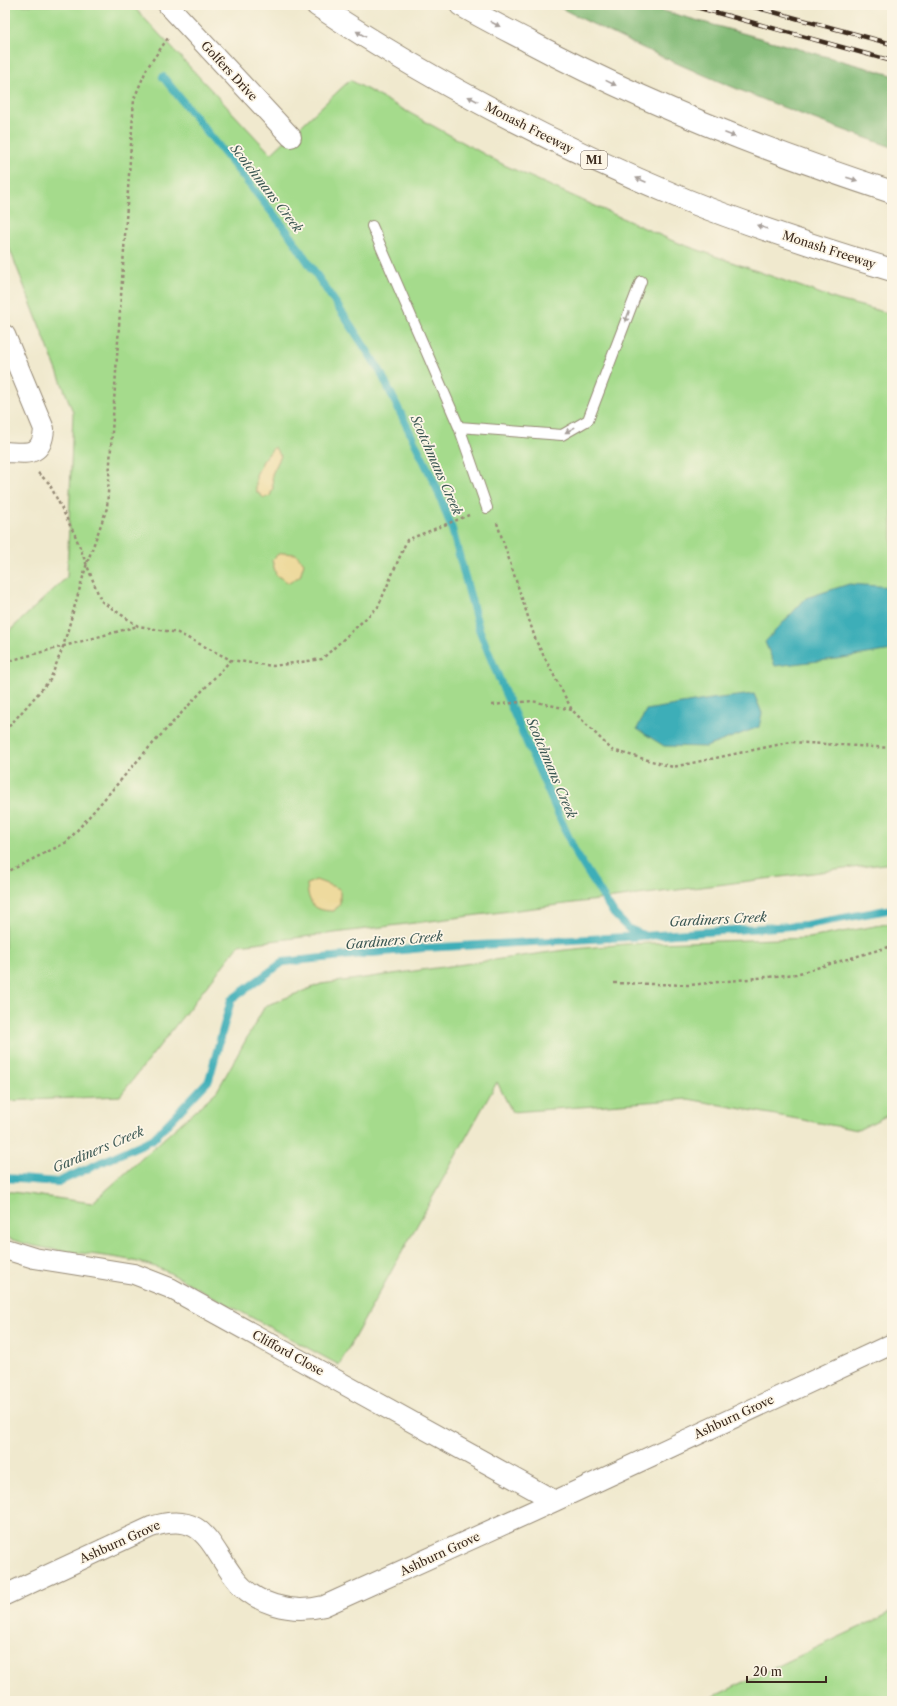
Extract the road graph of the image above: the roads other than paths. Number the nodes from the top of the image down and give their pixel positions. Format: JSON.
{"nodes":[{"id":1,"x":168,"y":5,"type":"edge"},
{"id":2,"x":317,"y":5,"type":"edge"},
{"id":3,"x":461,"y":5,"type":"edge"},
{"id":4,"x":290,"y":137,"type":"dead end"},
{"id":5,"x":892,"y":192,"type":"edge"},
{"id":6,"x":372,"y":226,"type":"dead end"},
{"id":7,"x":892,"y":270,"type":"edge"},
{"id":8,"x":641,"y":281,"type":"dead end"},
{"id":9,"x":5,"y":335,"type":"edge"},
{"id":10,"x":459,"y":427,"type":"junction"},
{"id":11,"x":11,"y":452,"type":"edge"},
{"id":12,"x":487,"y":508,"type":"road end"},
{"id":13,"x":5,"y":1249,"type":"edge"},
{"id":14,"x":892,"y":1344,"type":"edge"},
{"id":15,"x":555,"y":1501,"type":"junction"},
{"id":16,"x":5,"y":1595,"type":"edge"}],
"edges":[{"from":1,"to":4,"type":"street","name":"Golfers Drive"},
{"from":7,"to":2,"type":"highway","name":"Monash Freeway","number":"M1","one_way":true},
{"from":3,"to":5,"type":"highway","one_way":true},
{"from":6,"to":10,"type":"lane"},
{"from":8,"to":10,"type":"lane","one_way":true},
{"from":9,"to":11,"type":"street"},
{"from":10,"to":12,"type":"lane"},
{"from":13,"to":15,"type":"street","name":"Clifford Close"},
{"from":14,"to":15,"type":"street","name":"Ashburn Grove"},
{"from":15,"to":16,"type":"street","name":"Ashburn Grove"}]}
